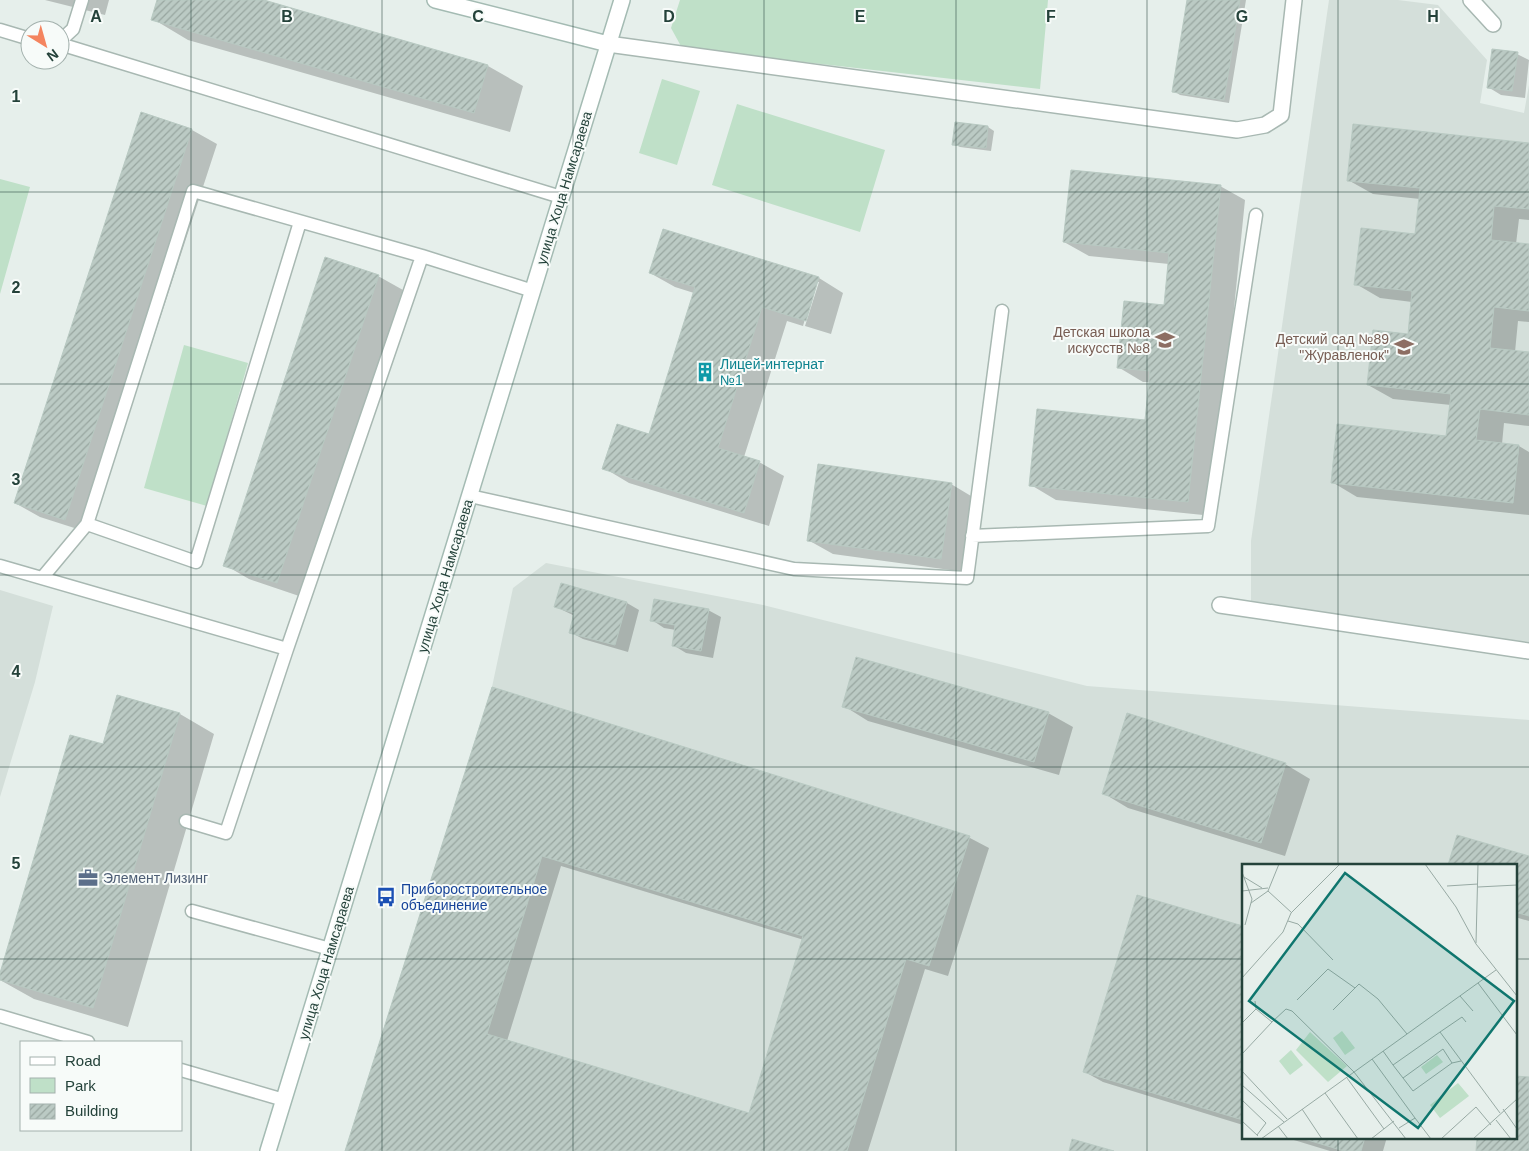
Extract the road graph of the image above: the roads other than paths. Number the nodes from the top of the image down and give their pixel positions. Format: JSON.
{"nodes":[{"id":1,"x":82,"y":0,"type":"edge"},
{"id":2,"x":435,"y":0,"type":"edge"},
{"id":3,"x":622,"y":0,"type":"edge"},
{"id":4,"x":1294,"y":0,"type":"edge"},
{"id":5,"x":1471,"y":0,"type":"edge"},
{"id":6,"x":1493,"y":24,"type":"dead end"},
{"id":7,"x":0,"y":30,"type":"edge"},
{"id":8,"x":70,"y":33,"type":"edge"},
{"id":9,"x":20,"y":36,"type":"edge"},
{"id":10,"x":608,"y":44,"type":"junction"},
{"id":11,"x":70,"y":45,"type":"edge"},
{"id":12,"x":561,"y":197,"type":"junction"},
{"id":13,"x":1256,"y":215,"type":"dead end"},
{"id":14,"x":300,"y":222,"type":"junction"},
{"id":15,"x":422,"y":256,"type":"junction"},
{"id":16,"x":532,"y":291,"type":"junction"},
{"id":17,"x":1002,"y":311,"type":"dead end"},
{"id":18,"x":470,"y":496,"type":"junction"},
{"id":19,"x":87,"y":524,"type":"junction"},
{"id":20,"x":972,"y":536,"type":"junction"},
{"id":21,"x":0,"y":566,"type":"edge"},
{"id":22,"x":42,"y":578,"type":"junction"},
{"id":23,"x":1220,"y":605,"type":"dead end"},
{"id":24,"x":287,"y":649,"type":"junction"},
{"id":25,"x":1529,"y":651,"type":"edge"},
{"id":26,"x":186,"y":821,"type":"dead end"},
{"id":27,"x":192,"y":911,"type":"dead end"},
{"id":28,"x":330,"y":949,"type":"junction"},
{"id":29,"x":0,"y":1016,"type":"edge"},
{"id":30,"x":85,"y":1041,"type":"edge"},
{"id":31,"x":182,"y":1070,"type":"edge"},
{"id":32,"x":284,"y":1100,"type":"junction"},
{"id":33,"x":268,"y":1151,"type":"edge"}],
"edges":[{"from":1,"to":8,"type":"lane"},
{"from":2,"to":10,"type":"street"},
{"from":3,"to":10,"type":"street","name":"улица Хоца Намсараева"},
{"from":4,"to":10,"type":"street"},
{"from":5,"to":6,"type":"street"},
{"from":7,"to":9,"type":"lane"},
{"from":10,"to":12,"type":"street","name":"улица Хоца Намсараева"},
{"from":11,"to":12,"type":"lane"},
{"from":12,"to":16,"type":"street","name":"улица Хоца Намсараева"},
{"from":13,"to":20,"type":"lane"},
{"from":14,"to":15,"type":"lane"},
{"from":14,"to":19,"type":"lane"},
{"from":14,"to":19,"type":"lane"},
{"from":15,"to":16,"type":"lane"},
{"from":15,"to":24,"type":"lane"},
{"from":16,"to":18,"type":"street","name":"улица Хоца Намсараева"},
{"from":17,"to":20,"type":"lane"},
{"from":18,"to":20,"type":"lane"},
{"from":18,"to":28,"type":"street","name":"улица Хоца Намсараева"},
{"from":19,"to":22,"type":"lane"},
{"from":21,"to":22,"type":"lane"},
{"from":22,"to":24,"type":"lane"},
{"from":23,"to":25,"type":"street"},
{"from":24,"to":26,"type":"lane"},
{"from":27,"to":28,"type":"lane"},
{"from":28,"to":32,"type":"street","name":"улица Хоца Намсараева"},
{"from":29,"to":30,"type":"lane"},
{"from":31,"to":32,"type":"lane"},
{"from":32,"to":33,"type":"street","name":"улица Хоца Намсараева"}]}
